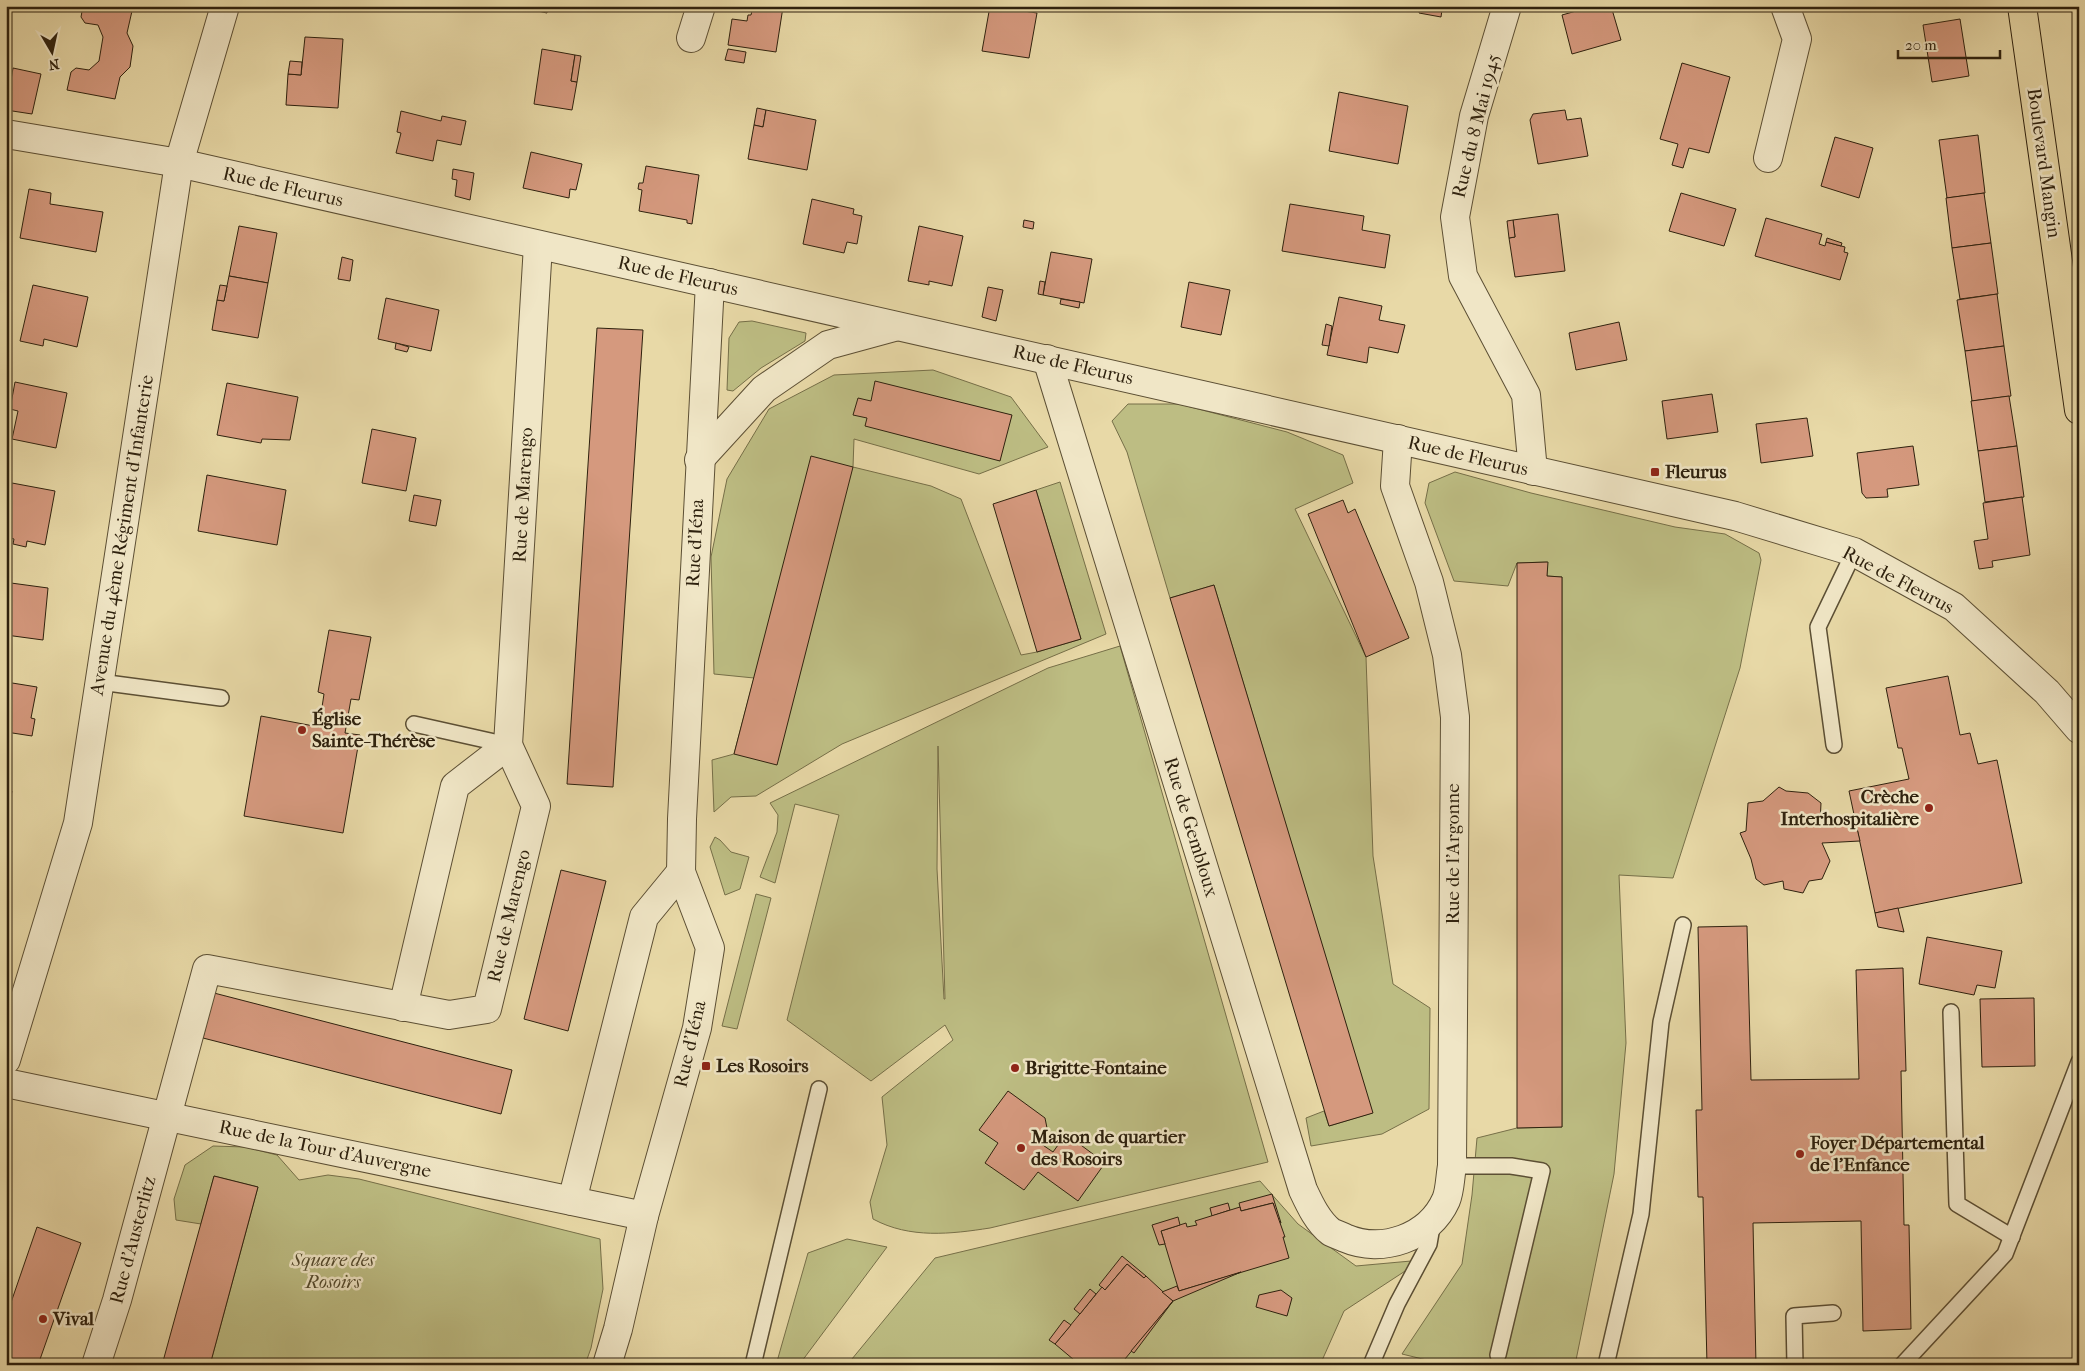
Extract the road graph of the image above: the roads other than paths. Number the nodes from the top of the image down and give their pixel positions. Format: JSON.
{"nodes":[{"id":1,"x":225,"y":6,"type":"edge"},
{"id":2,"x":701,"y":6,"type":"edge"},
{"id":3,"x":1507,"y":6,"type":"edge"},
{"id":4,"x":1785,"y":6,"type":"edge"},
{"id":5,"x":2022,"y":6,"type":"edge"},
{"id":6,"x":691,"y":38,"type":"dead end"},
{"id":7,"x":6,"y":134,"type":"edge"},
{"id":8,"x":1768,"y":158,"type":"dead end"},
{"id":9,"x":179,"y":163,"type":"junction"},
{"id":10,"x":538,"y":245,"type":"junction"},
{"id":11,"x":710,"y":283,"type":"junction"},
{"id":12,"x":898,"y":326,"type":"junction"},
{"id":13,"x":1048,"y":360,"type":"junction"},
{"id":14,"x":2079,"y":410,"type":"edge"},
{"id":15,"x":1398,"y":439,"type":"junction"},
{"id":16,"x":699,"y":460,"type":"junction"},
{"id":17,"x":1533,"y":471,"type":"junction"},
{"id":18,"x":1854,"y":552,"type":"junction"},
{"id":19,"x":100,"y":682,"type":"junction"},
{"id":20,"x":221,"y":698,"type":"dead end"},
{"id":21,"x":414,"y":724,"type":"dead end"},
{"id":22,"x":2079,"y":729,"type":"edge"},
{"id":23,"x":508,"y":745,"type":"junction"},
{"id":24,"x":1834,"y":745,"type":"dead end"},
{"id":25,"x":681,"y":872,"type":"junction"},
{"id":26,"x":1683,"y":925,"type":"dead end"},
{"id":27,"x":403,"y":1007,"type":"junction"},
{"id":28,"x":1951,"y":1012,"type":"dead end"},
{"id":29,"x":6,"y":1060,"type":"edge"},
{"id":30,"x":2079,"y":1062,"type":"edge"},
{"id":31,"x":6,"y":1083,"type":"edge"},
{"id":32,"x":819,"y":1089,"type":"dead end"},
{"id":33,"x":167,"y":1115,"type":"junction"},
{"id":34,"x":1452,"y":1166,"type":"junction"},
{"id":35,"x":572,"y":1201,"type":"junction"},
{"id":36,"x":644,"y":1216,"type":"junction"},
{"id":37,"x":1433,"y":1221,"type":"junction"},
{"id":38,"x":2012,"y":1237,"type":"junction"},
{"id":39,"x":1387,"y":1244,"type":"joint"},
{"id":40,"x":1833,"y":1313,"type":"dead end"},
{"id":41,"x":1498,"y":1355,"type":"dead end"},
{"id":42,"x":96,"y":1365,"type":"edge"},
{"id":43,"x":607,"y":1365,"type":"edge"},
{"id":44,"x":753,"y":1365,"type":"edge"},
{"id":45,"x":1371,"y":1365,"type":"edge"},
{"id":46,"x":1606,"y":1365,"type":"edge"},
{"id":47,"x":1795,"y":1365,"type":"edge"},
{"id":48,"x":1902,"y":1365,"type":"edge"}],
"edges":[{"from":1,"to":9,"type":"street","name":"Avenue du 4ème Régiment d'Infanterie"},
{"from":2,"to":6,"type":"street"},
{"from":3,"to":17,"type":"street","name":"Rue du 8 Mai 1945"},
{"from":4,"to":8,"type":"street"},
{"from":5,"to":14,"type":"main road","name":"Boulevard Mangin"},
{"from":7,"to":9,"type":"street","name":"Rue de Fleurus"},
{"from":9,"to":10,"type":"street","name":"Rue de Fleurus"},
{"from":9,"to":19,"type":"street","name":"Avenue du 4ème Régiment d'Infanterie"},
{"from":10,"to":11,"type":"street","name":"Rue de Fleurus"},
{"from":10,"to":23,"type":"street","name":"Rue de Marengo"},
{"from":11,"to":12,"type":"street","name":"Rue de Fleurus"},
{"from":11,"to":16,"type":"street","name":"Rue d'Iéna"},
{"from":12,"to":13,"type":"street","name":"Rue de Fleurus"},
{"from":12,"to":16,"type":"street"},
{"from":13,"to":15,"type":"street","name":"Rue de Fleurus"},
{"from":13,"to":39,"type":"street","name":"Rue de Gembloux"},
{"from":15,"to":17,"type":"street","name":"Rue de Fleurus"},
{"from":15,"to":34,"type":"street","name":"Rue de l'Argonne"},
{"from":16,"to":25,"type":"street","name":"Rue d'Iéna"},
{"from":17,"to":18,"type":"street","name":"Rue de Fleurus"},
{"from":18,"to":22,"type":"street","name":"Rue de Fleurus"},
{"from":18,"to":24,"type":"lane"},
{"from":19,"to":20,"type":"lane"},
{"from":19,"to":29,"type":"street","name":"Avenue du 4ème Régiment d'Infanterie"},
{"from":21,"to":23,"type":"lane"},
{"from":23,"to":27,"type":"street"},
{"from":23,"to":27,"type":"street","name":"Rue de Marengo"},
{"from":25,"to":35,"type":"street"},
{"from":25,"to":36,"type":"street","name":"Rue d'Iéna"},
{"from":26,"to":46,"type":"lane"},
{"from":27,"to":33,"type":"street","name":"Rue de Marengo"},
{"from":28,"to":38,"type":"lane"},
{"from":30,"to":38,"type":"lane"},
{"from":31,"to":33,"type":"street","name":"Rue de la Tour d'Auvergne"},
{"from":32,"to":44,"type":"lane"},
{"from":33,"to":35,"type":"street","name":"Rue de la Tour d'Auvergne"},
{"from":33,"to":42,"type":"street","name":"Rue d'Austerlitz"},
{"from":34,"to":37,"type":"street","name":"Rue de l'Argonne"},
{"from":34,"to":41,"type":"lane"},
{"from":35,"to":36,"type":"street","name":"Rue de la Tour d'Auvergne"},
{"from":36,"to":43,"type":"street","name":"Rue d'Iéna"},
{"from":37,"to":39,"type":"street","name":"Rue de l'Argonne"},
{"from":37,"to":45,"type":"lane"},
{"from":38,"to":48,"type":"lane"},
{"from":40,"to":47,"type":"lane"}]}
